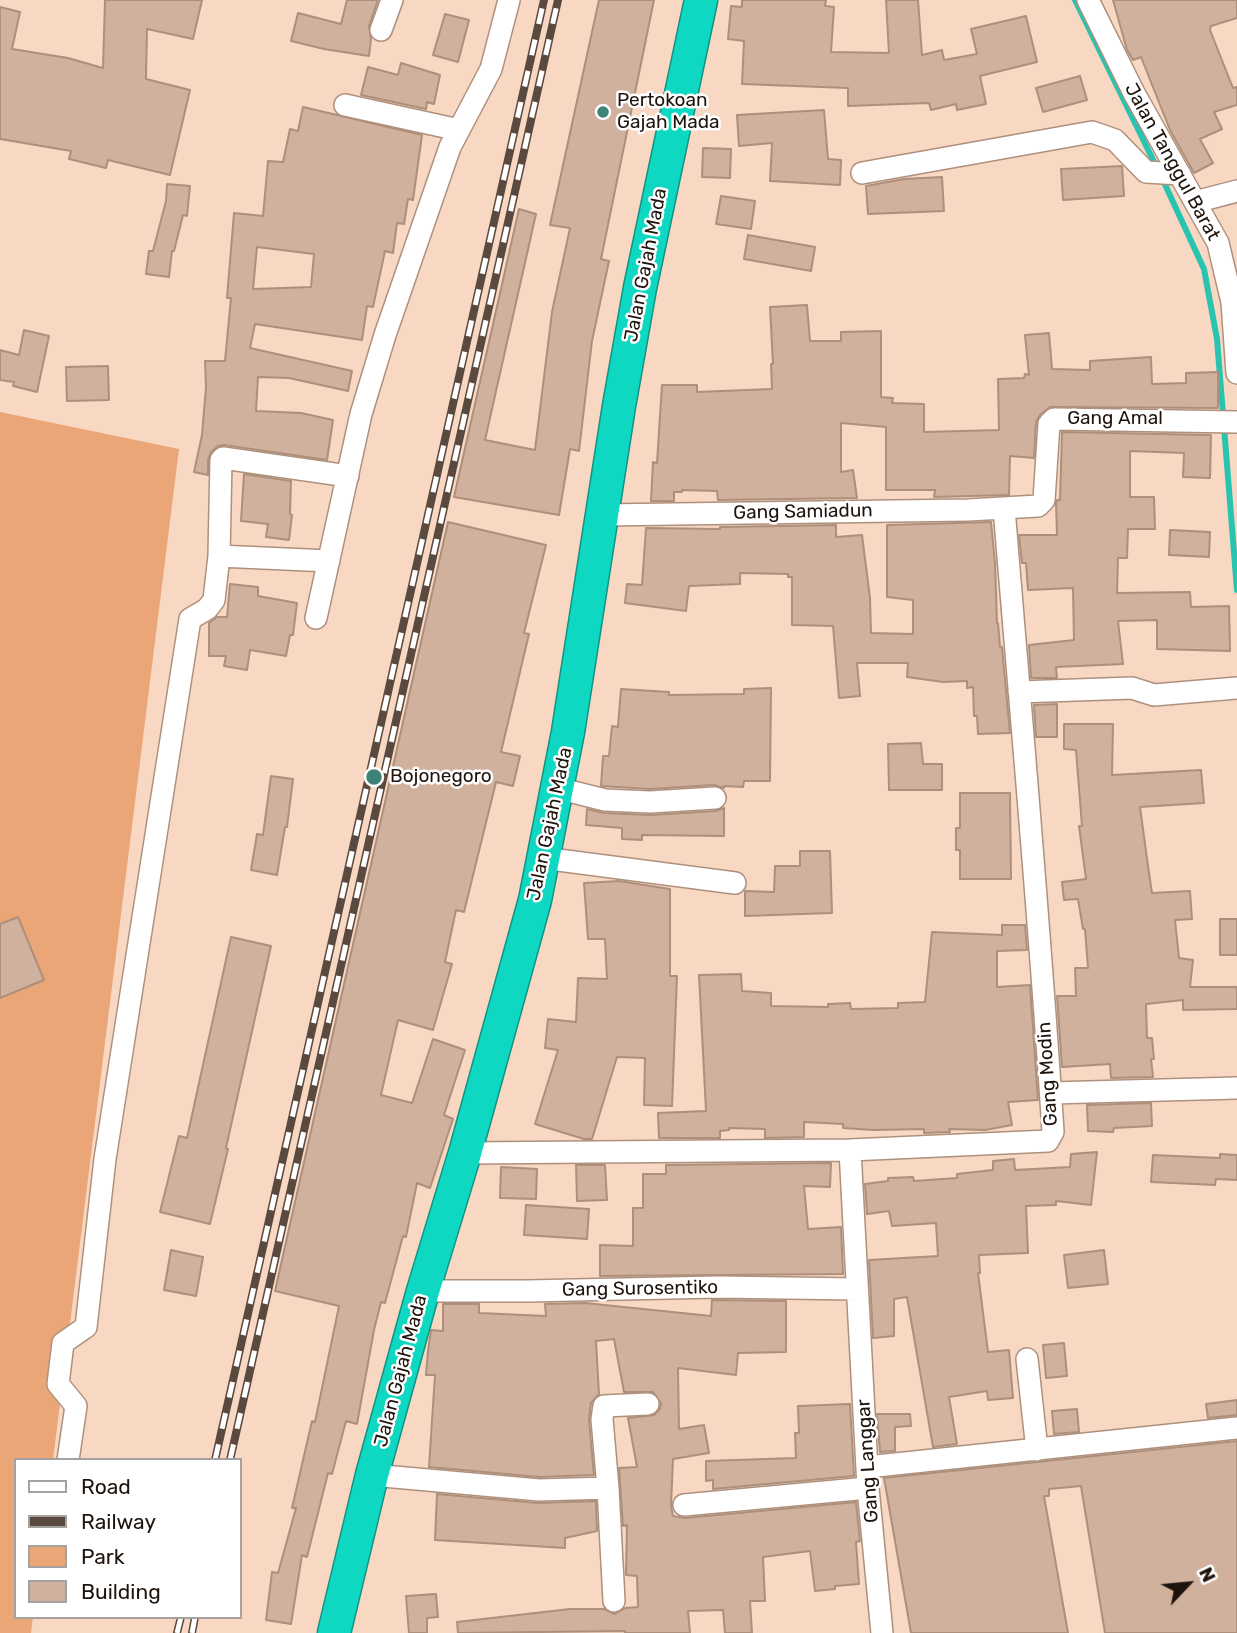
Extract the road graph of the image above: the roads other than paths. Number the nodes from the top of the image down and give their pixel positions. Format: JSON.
{"nodes":[{"id":1,"x":392,"y":0,"type":"edge"},
{"id":2,"x":509,"y":0,"type":"edge"},
{"id":3,"x":701,"y":0,"type":"edge"},
{"id":4,"x":1088,"y":0,"type":"edge"},
{"id":5,"x":381,"y":30,"type":"dead end"},
{"id":6,"x":345,"y":105,"type":"dead end"},
{"id":7,"x":459,"y":130,"type":"junction"},
{"id":8,"x":862,"y":173,"type":"dead end"},
{"id":9,"x":1174,"y":173,"type":"junction"},
{"id":10,"x":1237,"y":191,"type":"edge"},
{"id":11,"x":1195,"y":202,"type":"junction"},
{"id":12,"x":1237,"y":373,"type":"edge"},
{"id":13,"x":1230,"y":421,"type":"edge"},
{"id":14,"x":348,"y":476,"type":"junction"},
{"id":15,"x":1004,"y":508,"type":"junction"},
{"id":16,"x":602,"y":514,"type":"junction"},
{"id":17,"x":219,"y":556,"type":"junction"},
{"id":18,"x":329,"y":561,"type":"junction"},
{"id":19,"x":316,"y":618,"type":"dead end"},
{"id":20,"x":1237,"y":688,"type":"edge"},
{"id":21,"x":1019,"y":692,"type":"junction"},
{"id":22,"x":557,"y":788,"type":"junction"},
{"id":23,"x":715,"y":798,"type":"dead end"},
{"id":24,"x":544,"y":858,"type":"junction"},
{"id":25,"x":735,"y":883,"type":"dead end"},
{"id":26,"x":1237,"y":1088,"type":"edge"},
{"id":27,"x":1051,"y":1093,"type":"junction"},
{"id":28,"x":850,"y":1150,"type":"junction"},
{"id":29,"x":465,"y":1153,"type":"junction"},
{"id":30,"x":857,"y":1289,"type":"junction"},
{"id":31,"x":423,"y":1291,"type":"junction"},
{"id":32,"x":1027,"y":1359,"type":"dead end"},
{"id":33,"x":648,"y":1404,"type":"dead end"},
{"id":34,"x":1237,"y":1428,"type":"edge"},
{"id":35,"x":1037,"y":1450,"type":"junction"},
{"id":36,"x":68,"y":1458,"type":"edge"},
{"id":37,"x":867,"y":1467,"type":"junction"},
{"id":38,"x":372,"y":1475,"type":"junction"},
{"id":39,"x":608,"y":1488,"type":"junction"},
{"id":40,"x":868,"y":1488,"type":"junction"},
{"id":41,"x":684,"y":1505,"type":"dead end"},
{"id":42,"x":614,"y":1601,"type":"dead end"},
{"id":43,"x":334,"y":1633,"type":"edge"},
{"id":44,"x":882,"y":1633,"type":"edge"}],
"edges":[{"from":1,"to":5,"type":"street"},
{"from":2,"to":7,"type":"street"},
{"from":3,"to":16,"type":"highway","name":"Jalan Gajah Mada"},
{"from":4,"to":9,"type":"street","name":"Jalan Tanggul Barat"},
{"from":6,"to":7,"type":"street"},
{"from":7,"to":14,"type":"street"},
{"from":8,"to":9,"type":"street"},
{"from":9,"to":11,"type":"street","name":"Jalan Tanggul Barat"},
{"from":10,"to":11,"type":"street"},
{"from":11,"to":12,"type":"street","name":"Jalan Tanggul Barat"},
{"from":13,"to":15,"type":"street","name":"Gang Amal"},
{"from":14,"to":17,"type":"street"},
{"from":14,"to":18,"type":"street"},
{"from":15,"to":16,"type":"street","name":"Gang Samiadun"},
{"from":15,"to":21,"type":"street","name":"Gang Modin"},
{"from":16,"to":22,"type":"highway","name":"Jalan Gajah Mada"},
{"from":17,"to":18,"type":"street"},
{"from":17,"to":36,"type":"street"},
{"from":18,"to":19,"type":"street"},
{"from":20,"to":21,"type":"street"},
{"from":21,"to":27,"type":"street","name":"Gang Modin"},
{"from":22,"to":23,"type":"street"},
{"from":22,"to":24,"type":"highway","name":"Jalan Gajah Mada"},
{"from":24,"to":25,"type":"street"},
{"from":24,"to":29,"type":"highway","name":"Jalan Gajah Mada"},
{"from":26,"to":27,"type":"street"},
{"from":27,"to":28,"type":"street","name":"Gang Modin"},
{"from":28,"to":29,"type":"street","name":"Gang Modin"},
{"from":28,"to":30,"type":"street","name":"Gang Langgar"},
{"from":29,"to":31,"type":"highway","name":"Jalan Gajah Mada"},
{"from":30,"to":31,"type":"street","name":"Gang Surosentiko"},
{"from":30,"to":37,"type":"street","name":"Gang Langgar"},
{"from":31,"to":38,"type":"highway","name":"Jalan Gajah Mada"},
{"from":32,"to":35,"type":"street"},
{"from":33,"to":39,"type":"street"},
{"from":34,"to":35,"type":"street"},
{"from":35,"to":37,"type":"street"},
{"from":37,"to":40,"type":"street","name":"Gang Langgar"},
{"from":38,"to":39,"type":"street"},
{"from":38,"to":43,"type":"highway","name":"Jalan Gajah Mada"},
{"from":39,"to":42,"type":"street"},
{"from":40,"to":41,"type":"street"},
{"from":40,"to":44,"type":"street","name":"Gang Langgar"}]}
